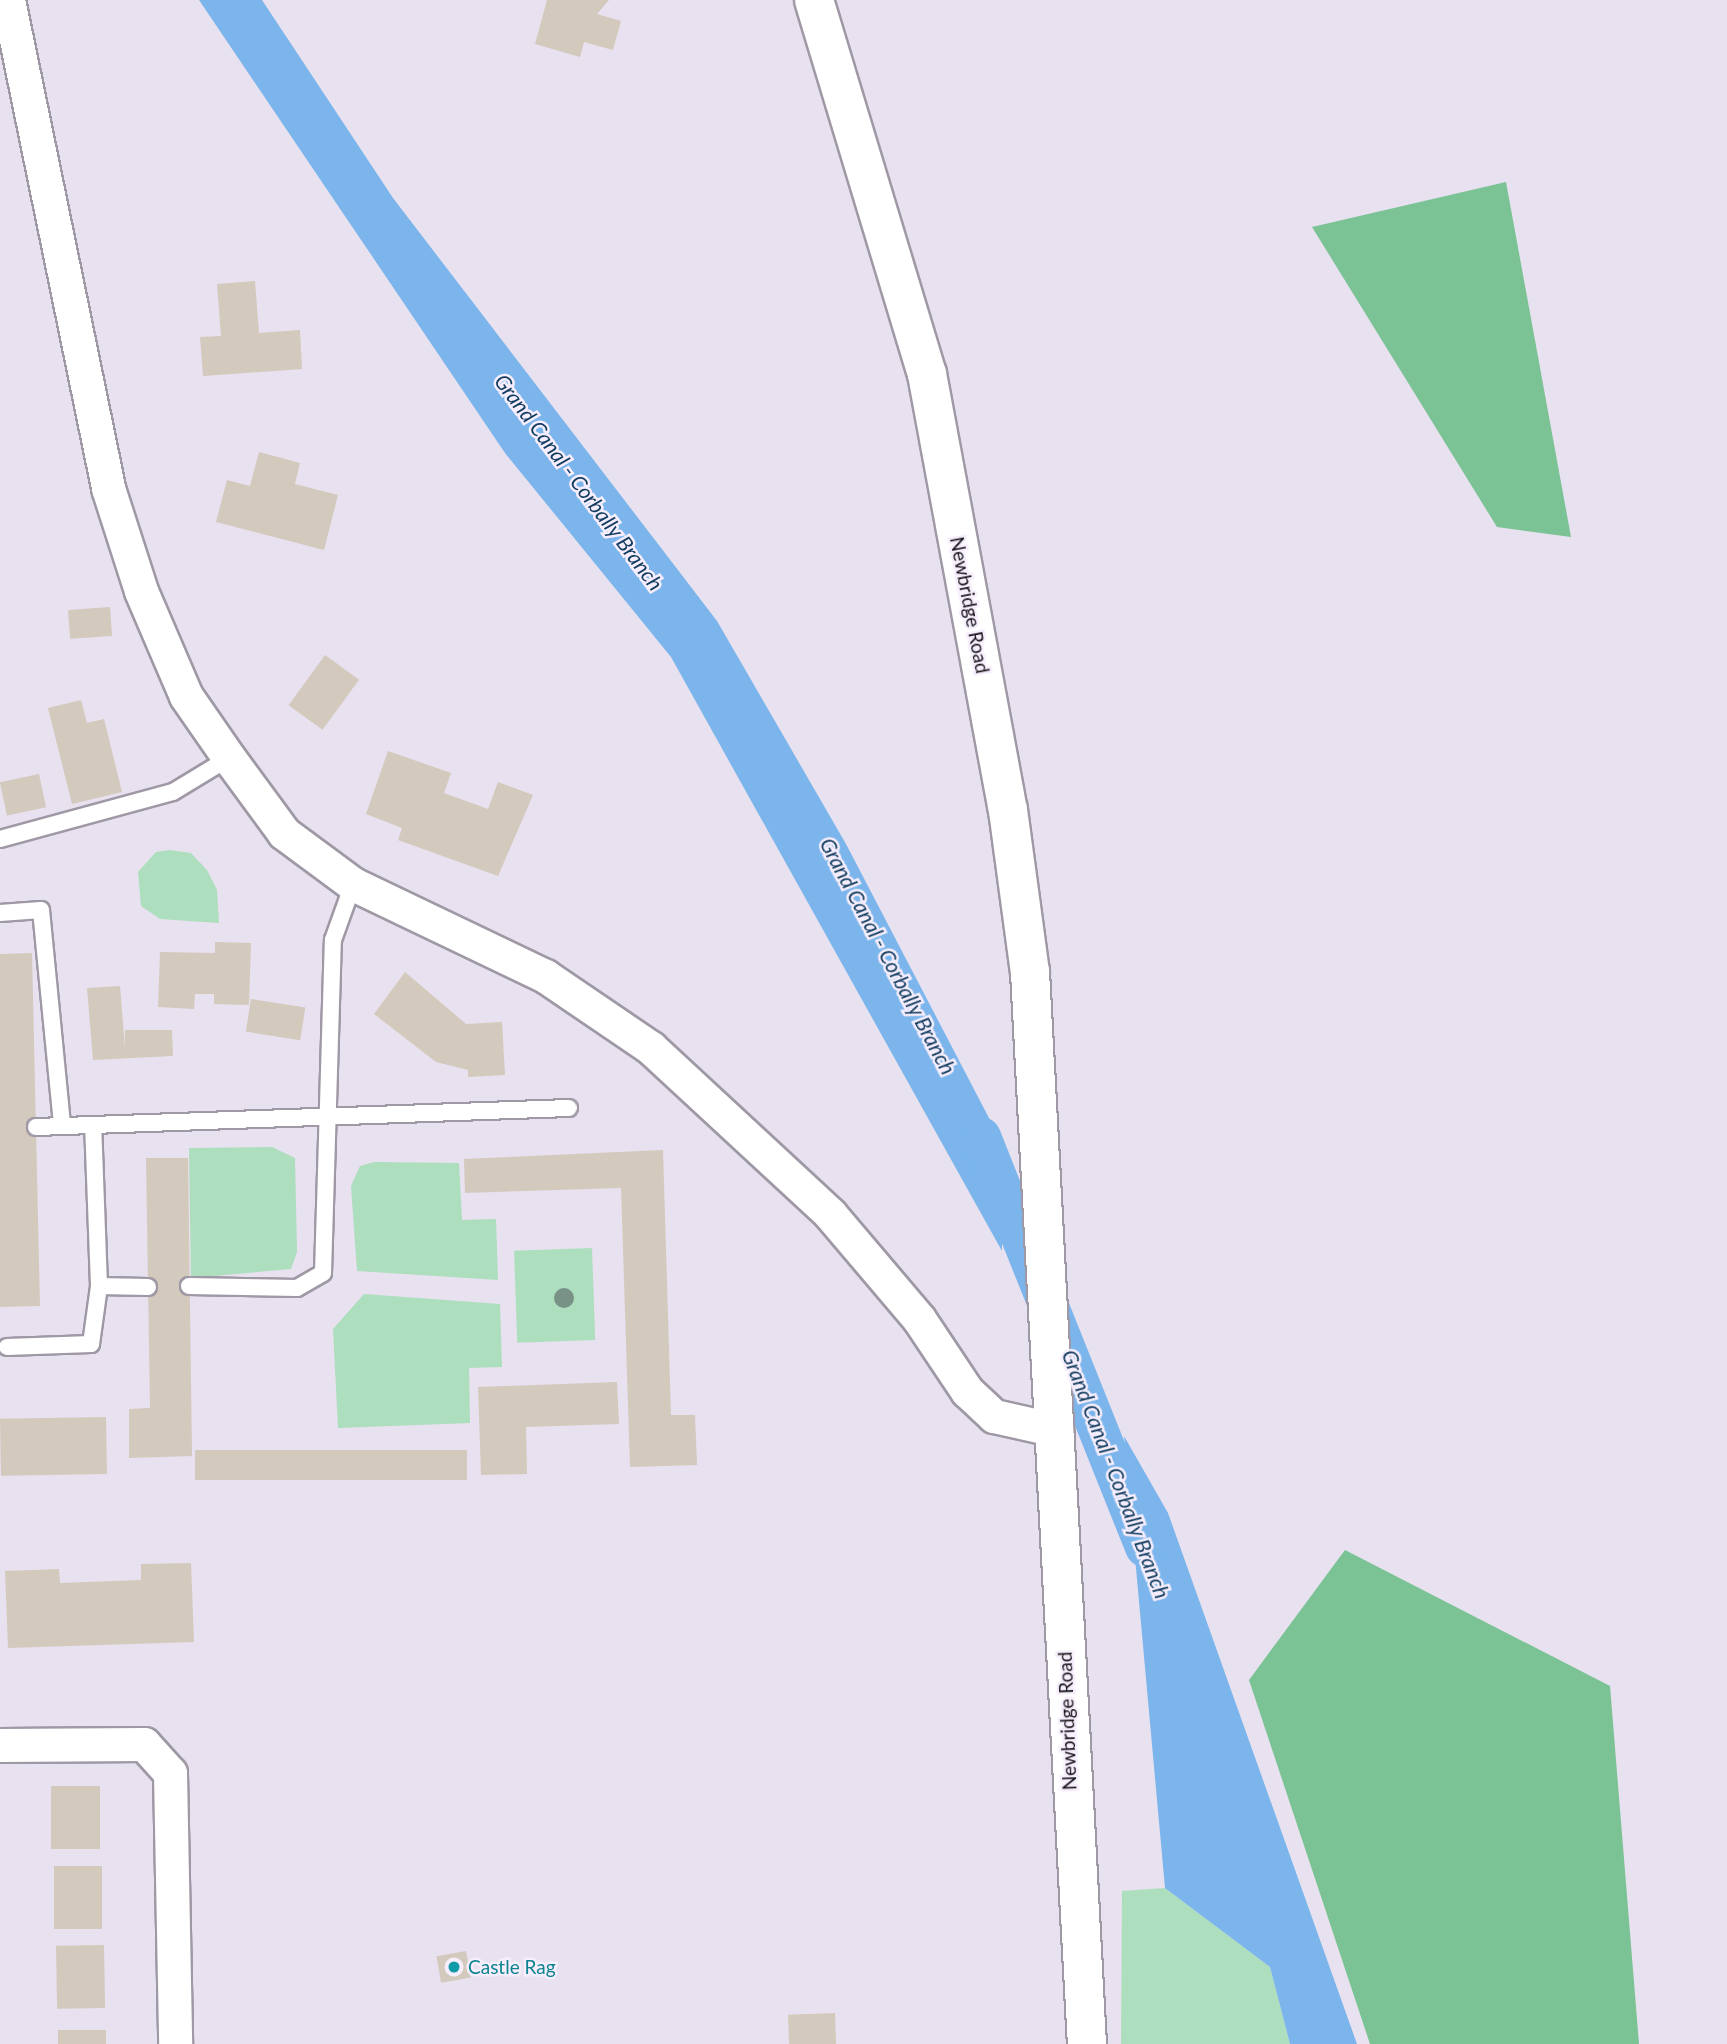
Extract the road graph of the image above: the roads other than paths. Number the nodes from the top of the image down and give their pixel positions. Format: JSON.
{"nodes":[{"id":1,"x":8,"y":0,"type":"edge"},
{"id":2,"x":814,"y":0,"type":"edge"},
{"id":3,"x":229,"y":758,"type":"junction"},
{"id":4,"x":0,"y":839,"type":"edge"},
{"id":5,"x":353,"y":884,"type":"junction"},
{"id":6,"x":0,"y":913,"type":"edge"},
{"id":7,"x":569,"y":1108,"type":"dead end"},
{"id":8,"x":324,"y":1117,"type":"junction"},
{"id":9,"x":93,"y":1125,"type":"junction"},
{"id":10,"x":62,"y":1126,"type":"junction"},
{"id":11,"x":36,"y":1127,"type":"dead end"},
{"id":12,"x":99,"y":1286,"type":"junction"},
{"id":13,"x":190,"y":1286,"type":"dead end"},
{"id":14,"x":148,"y":1287,"type":"dead end"},
{"id":15,"x":7,"y":1347,"type":"dead end"},
{"id":16,"x":1055,"y":1414,"type":"junction"},
{"id":17,"x":0,"y":1745,"type":"edge"},
{"id":18,"x":175,"y":2044,"type":"edge"},
{"id":19,"x":1087,"y":2044,"type":"edge"}],
"edges":[{"from":1,"to":3,"type":"street"},
{"from":2,"to":16,"type":"main road","name":"Newbridge Road"},
{"from":3,"to":4,"type":"lane"},
{"from":3,"to":5,"type":"street"},
{"from":5,"to":8,"type":"lane"},
{"from":5,"to":16,"type":"street"},
{"from":6,"to":10,"type":"lane"},
{"from":7,"to":8,"type":"lane"},
{"from":8,"to":9,"type":"lane"},
{"from":8,"to":13,"type":"lane"},
{"from":9,"to":10,"type":"lane"},
{"from":9,"to":12,"type":"lane"},
{"from":10,"to":11,"type":"lane"},
{"from":12,"to":14,"type":"lane"},
{"from":12,"to":15,"type":"lane"},
{"from":16,"to":19,"type":"main road","name":"Newbridge Road"},
{"from":17,"to":18,"type":"street"}]}
